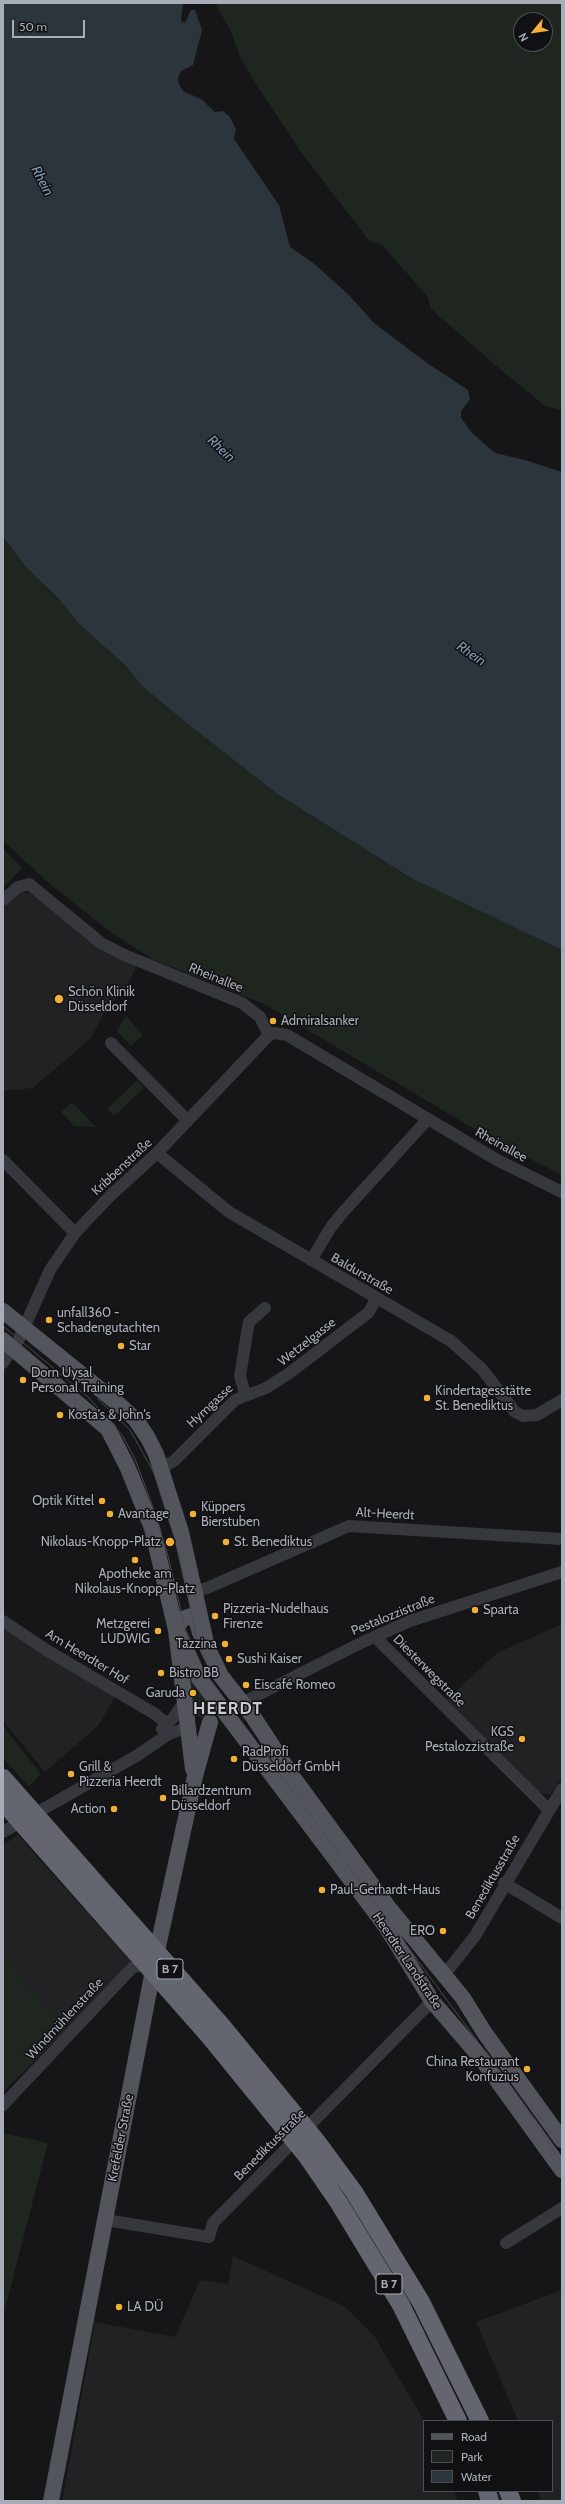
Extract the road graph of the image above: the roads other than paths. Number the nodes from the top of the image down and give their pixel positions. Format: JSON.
{"nodes":[{"id":1,"x":3,"y":900,"type":"edge"},
{"id":2,"x":270,"y":1035,"type":"junction"},
{"id":3,"x":111,"y":1043,"type":"dead end"},
{"id":4,"x":428,"y":1120,"type":"junction"},
{"id":5,"x":188,"y":1121,"type":"junction"},
{"id":6,"x":157,"y":1153,"type":"junction"},
{"id":7,"x":3,"y":1160,"type":"edge"},
{"id":8,"x":562,"y":1192,"type":"edge"},
{"id":9,"x":75,"y":1233,"type":"junction"},
{"id":10,"x":311,"y":1260,"type":"junction"},
{"id":11,"x":377,"y":1298,"type":"junction"},
{"id":12,"x":265,"y":1308,"type":"dead end"},
{"id":13,"x":3,"y":1311,"type":"edge"},
{"id":14,"x":24,"y":1326,"type":"junction"},
{"id":15,"x":3,"y":1333,"type":"edge"},
{"id":16,"x":8,"y":1344,"type":"edge"},
{"id":17,"x":3,"y":1363,"type":"edge"},
{"id":18,"x":246,"y":1394,"type":"junction"},
{"id":19,"x":562,"y":1400,"type":"edge"},
{"id":20,"x":160,"y":1469,"type":"junction"},
{"id":21,"x":562,"y":1539,"type":"edge"},
{"id":22,"x":562,"y":1572,"type":"edge"},
{"id":23,"x":195,"y":1591,"type":"junction"},
{"id":24,"x":3,"y":1621,"type":"edge"},
{"id":25,"x":176,"y":1630,"type":"junction"},
{"id":26,"x":375,"y":1637,"type":"junction"},
{"id":27,"x":206,"y":1647,"type":"junction"},
{"id":28,"x":229,"y":1688,"type":"junction"},
{"id":29,"x":185,"y":1701,"type":"junction"},
{"id":30,"x":242,"y":1703,"type":"junction"},
{"id":31,"x":224,"y":1714,"type":"junction"},
{"id":32,"x":184,"y":1724,"type":"junction"},
{"id":33,"x":195,"y":1776,"type":"junction"},
{"id":34,"x":3,"y":1778,"type":"edge"},
{"id":35,"x":562,"y":1789,"type":"edge"},
{"id":36,"x":10,"y":1803,"type":"edge"},
{"id":37,"x":549,"y":1810,"type":"junction"},
{"id":38,"x":3,"y":1832,"type":"edge"},
{"id":39,"x":504,"y":1883,"type":"junction"},
{"id":40,"x":562,"y":1918,"type":"edge"},
{"id":41,"x":154,"y":1966,"type":"junction"},
{"id":42,"x":444,"y":1975,"type":"junction"},
{"id":43,"x":417,"y":1977,"type":"junction"},
{"id":44,"x":460,"y":1995,"type":"junction"},
{"id":45,"x":432,"y":2001,"type":"junction"},
{"id":46,"x":3,"y":2105,"type":"edge"},
{"id":47,"x":562,"y":2140,"type":"edge"},
{"id":48,"x":312,"y":2149,"type":"junction"},
{"id":49,"x":562,"y":2168,"type":"edge"},
{"id":50,"x":562,"y":2208,"type":"edge"},
{"id":51,"x":106,"y":2220,"type":"junction"},
{"id":52,"x":506,"y":2243,"type":"dead end"},
{"id":53,"x":458,"y":2420,"type":"edge"},
{"id":54,"x":480,"y":2420,"type":"edge"},
{"id":55,"x":51,"y":2501,"type":"edge"}],
"edges":[{"from":1,"to":2,"type":"street","name":"Rheinallee"},
{"from":2,"to":4,"type":"street","name":"Rheinallee"},
{"from":2,"to":5,"type":"street","name":"Kribbenstraße"},
{"from":3,"to":5,"type":"street"},
{"from":4,"to":8,"type":"street","name":"Rheinallee"},
{"from":4,"to":10,"type":"street"},
{"from":5,"to":6,"type":"street","name":"Kribbenstraße"},
{"from":6,"to":9,"type":"street","name":"Kribbenstraße"},
{"from":6,"to":10,"type":"street","name":"Baldurstraße"},
{"from":7,"to":9,"type":"street"},
{"from":9,"to":14,"type":"street","name":"Kribbenstraße"},
{"from":10,"to":11,"type":"street","name":"Baldurstraße"},
{"from":11,"to":18,"type":"street","name":"Wetzelgasse"},
{"from":11,"to":19,"type":"street","name":"Baldurstraße"},
{"from":12,"to":18,"type":"street","name":"Hymgasse"},
{"from":13,"to":14,"type":"main road"},
{"from":14,"to":15,"type":"street"},
{"from":14,"to":16,"type":"street","name":"Kribbenstraße"},
{"from":14,"to":20,"type":"main road"},
{"from":16,"to":17,"type":"street","name":"Kribbenstraße"},
{"from":16,"to":25,"type":"main road"},
{"from":18,"to":20,"type":"street","name":"Hymgasse"},
{"from":20,"to":23,"type":"main road"},
{"from":21,"to":23,"type":"street","name":"Alt-Heerdt"},
{"from":22,"to":26,"type":"street","name":"Pestalozzistraße"},
{"from":23,"to":27,"type":"main road"},
{"from":24,"to":32,"type":"street","name":"Am Heerdter Hof"},
{"from":25,"to":27,"type":"main road"},
{"from":25,"to":29,"type":"main road"},
{"from":25,"to":31,"type":"main road"},
{"from":26,"to":30,"type":"street","name":"Pestalozzistraße"},
{"from":26,"to":37,"type":"street","name":"Diesterwegstraße"},
{"from":27,"to":28,"type":"main road"},
{"from":28,"to":30,"type":"main road"},
{"from":28,"to":31,"type":"main road"},
{"from":29,"to":32,"type":"main road"},
{"from":29,"to":32,"type":"main road"},
{"from":30,"to":31,"type":"main road"},
{"from":30,"to":42,"type":"main road","name":"Heerdter Landstraße"},
{"from":31,"to":32,"type":"main road"},
{"from":31,"to":43,"type":"main road","name":"Heerdter Landstraße"},
{"from":32,"to":33,"type":"main road","name":"Krefelder Straße"},
{"from":32,"to":33,"type":"main road","name":"Krefelder Straße"},
{"from":32,"to":38,"type":"street"},
{"from":33,"to":41,"type":"main road","name":"Krefelder Straße"},
{"from":34,"to":36,"type":"highway","number":"B 7"},
{"from":35,"to":37,"type":"street","name":"Benediktusstraße"},
{"from":36,"to":48,"type":"highway","number":"B 7"},
{"from":37,"to":39,"type":"street","name":"Benediktusstraße"},
{"from":39,"to":40,"type":"street"},
{"from":39,"to":42,"type":"street","name":"Benediktusstraße"},
{"from":41,"to":46,"type":"street","name":"Windmühlenstraße"},
{"from":41,"to":51,"type":"main road","name":"Krefelder Straße"},
{"from":42,"to":43,"type":"main road"},
{"from":42,"to":44,"type":"main road","name":"Heerdter Landstraße"},
{"from":43,"to":45,"type":"main road","name":"Heerdter Landstraße"},
{"from":44,"to":45,"type":"main road"},
{"from":44,"to":47,"type":"main road","name":"Heerdter Landstraße"},
{"from":45,"to":49,"type":"main road","name":"Heerdter Landstraße"},
{"from":45,"to":51,"type":"street","name":"Benediktusstraße"},
{"from":48,"to":53,"type":"highway","number":"B 7"},
{"from":48,"to":54,"type":"highway","number":"B 7"},
{"from":50,"to":52,"type":"street"},
{"from":51,"to":55,"type":"main road","name":"Krefelder Straße"}]}
